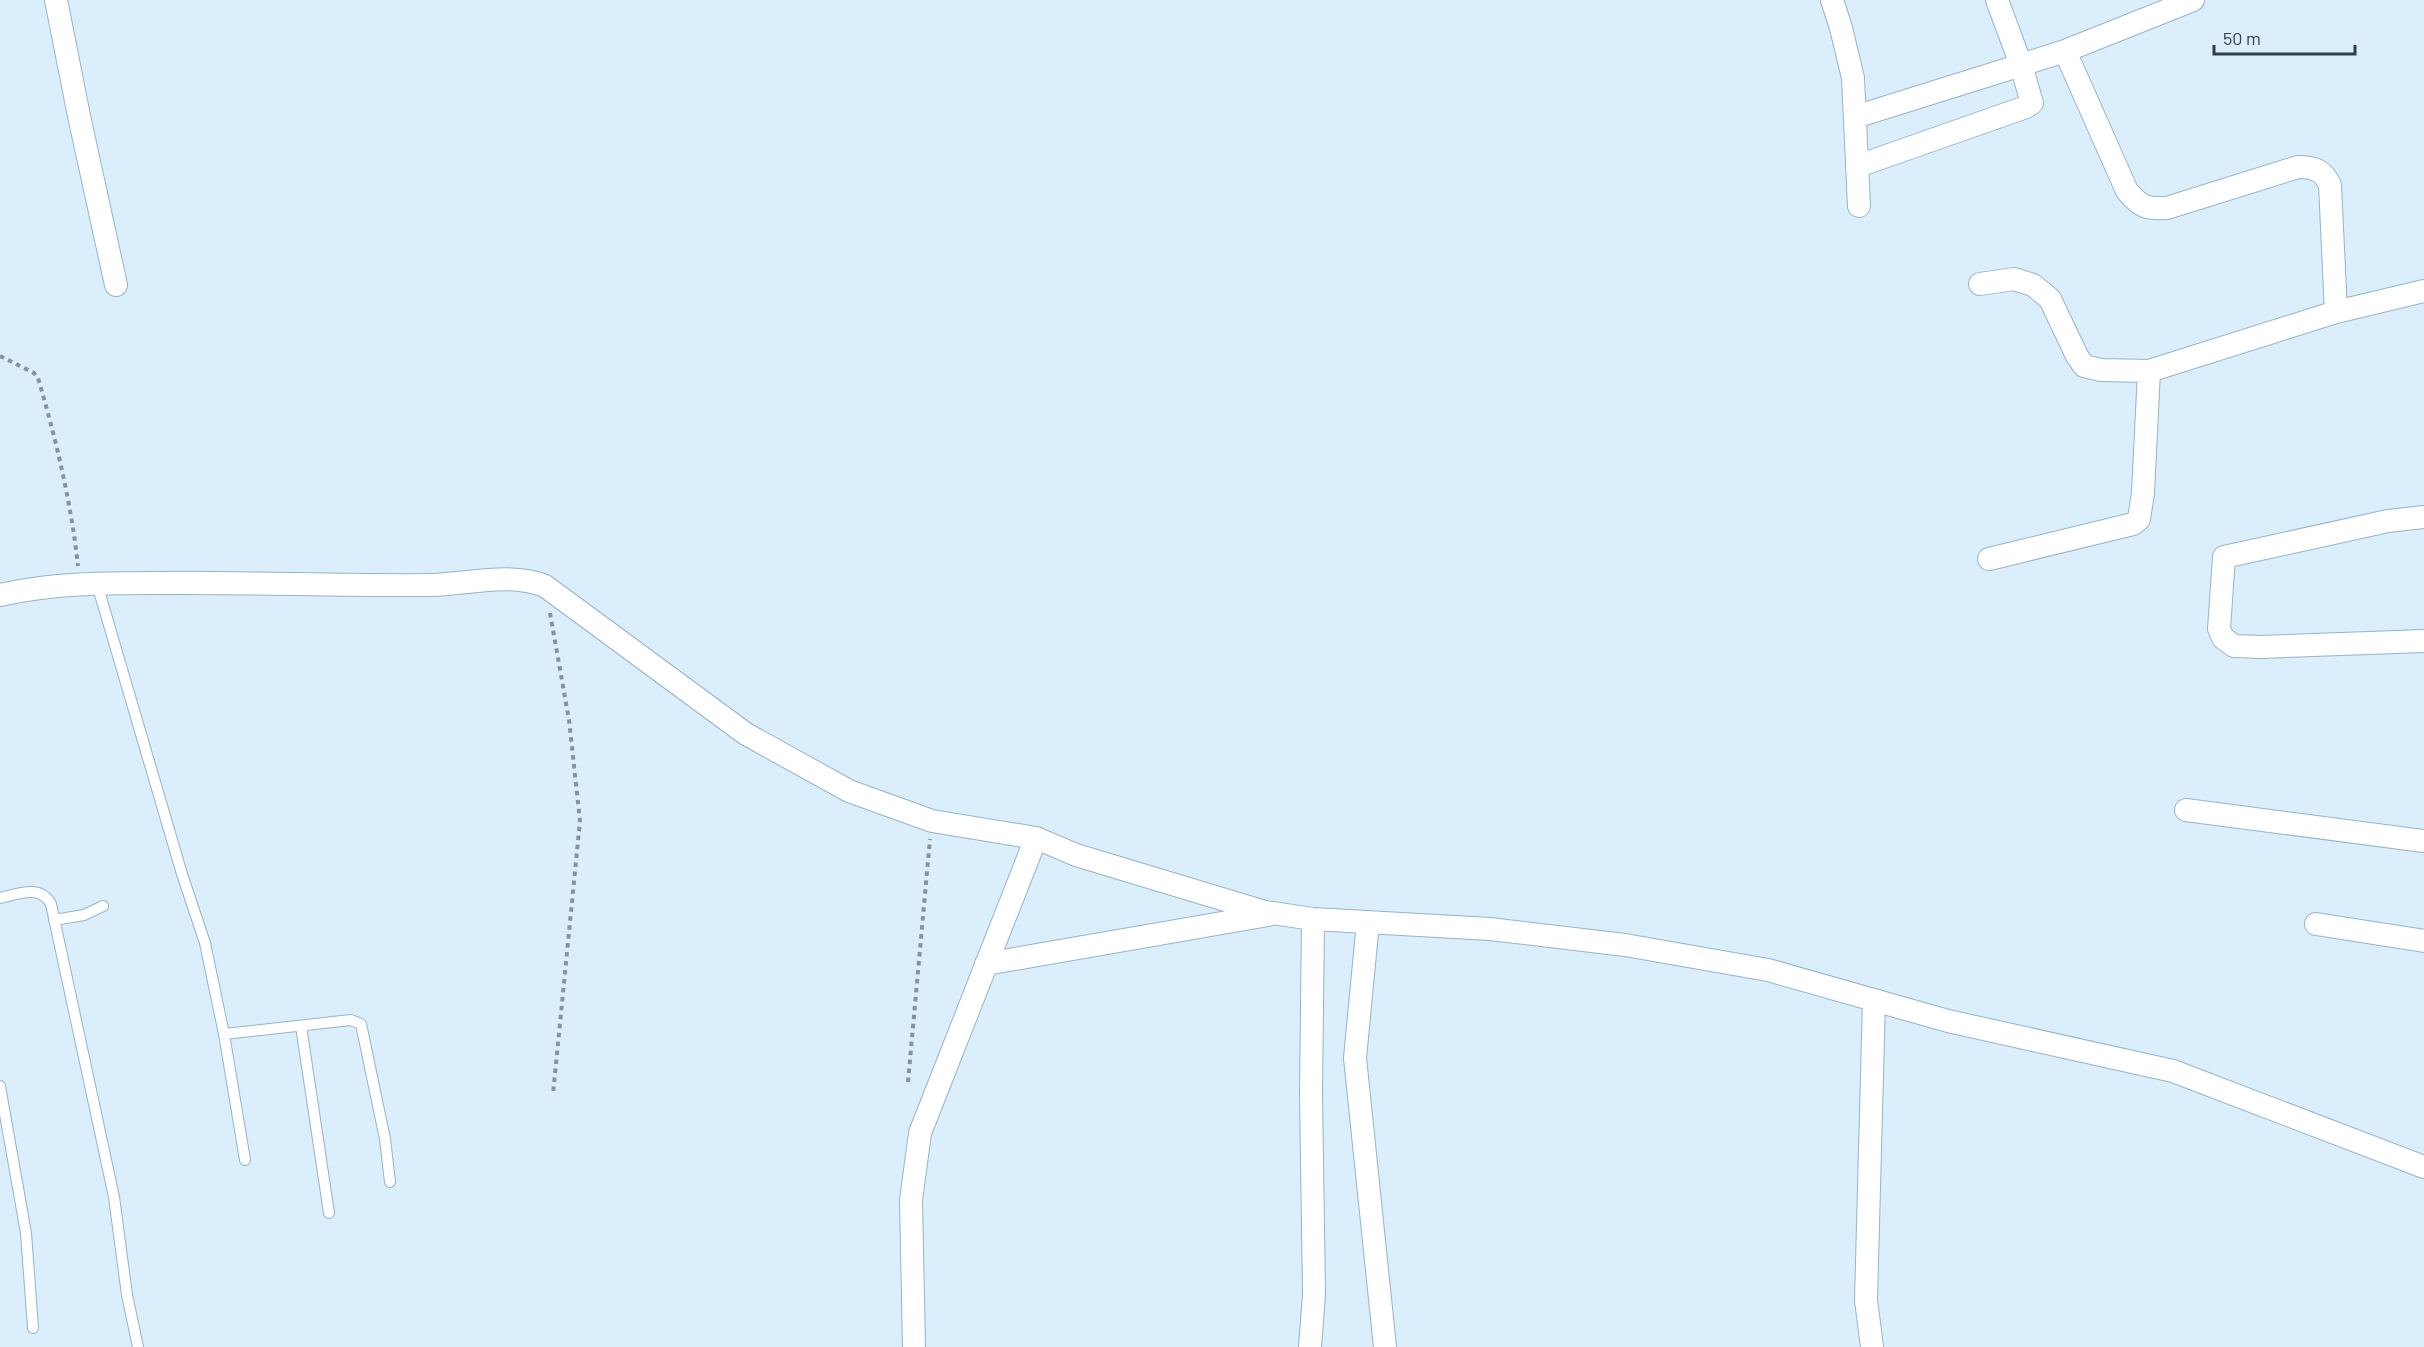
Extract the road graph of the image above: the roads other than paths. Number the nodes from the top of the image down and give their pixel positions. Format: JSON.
{"nodes":[{"id":1,"x":56,"y":0,"type":"edge"},
{"id":2,"x":1832,"y":0,"type":"edge"},
{"id":3,"x":1997,"y":0,"type":"edge"},
{"id":4,"x":2193,"y":0,"type":"edge"},
{"id":5,"x":2065,"y":51,"type":"junction"},
{"id":6,"x":2021,"y":65,"type":"junction"},
{"id":7,"x":1855,"y":117,"type":"junction"},
{"id":8,"x":1858,"y":166,"type":"junction"},
{"id":9,"x":1859,"y":206,"type":"dead end"},
{"id":10,"x":1980,"y":284,"type":"dead end"},
{"id":11,"x":116,"y":285,"type":"dead end"},
{"id":12,"x":2424,"y":291,"type":"edge"},
{"id":13,"x":2336,"y":312,"type":"junction"},
{"id":14,"x":2149,"y":371,"type":"junction"},
{"id":15,"x":2424,"y":517,"type":"edge"},
{"id":16,"x":1989,"y":559,"type":"dead end"},
{"id":17,"x":88,"y":584,"type":"junction"},
{"id":18,"x":0,"y":595,"type":"edge"},
{"id":19,"x":2424,"y":641,"type":"edge"},
{"id":20,"x":2186,"y":810,"type":"dead end"},
{"id":21,"x":1036,"y":838,"type":"junction"},
{"id":22,"x":2424,"y":841,"type":"edge"},
{"id":23,"x":0,"y":898,"type":"edge"},
{"id":24,"x":103,"y":906,"type":"dead end"},
{"id":25,"x":1278,"y":914,"type":"junction"},
{"id":26,"x":1313,"y":919,"type":"junction"},
{"id":27,"x":54,"y":920,"type":"junction"},
{"id":28,"x":1368,"y":922,"type":"junction"},
{"id":29,"x":2316,"y":924,"type":"dead end"},
{"id":30,"x":2424,"y":941,"type":"edge"},
{"id":31,"x":986,"y":964,"type":"junction"},
{"id":32,"x":1874,"y":1000,"type":"junction"},
{"id":33,"x":301,"y":1026,"type":"junction"},
{"id":34,"x":224,"y":1034,"type":"junction"},
{"id":35,"x":0,"y":1086,"type":"edge"},
{"id":36,"x":245,"y":1160,"type":"dead end"},
{"id":37,"x":2424,"y":1167,"type":"edge"},
{"id":38,"x":390,"y":1182,"type":"dead end"},
{"id":39,"x":329,"y":1213,"type":"dead end"},
{"id":40,"x":33,"y":1328,"type":"dead end"},
{"id":41,"x":138,"y":1347,"type":"edge"},
{"id":42,"x":914,"y":1347,"type":"edge"},
{"id":43,"x":1310,"y":1347,"type":"edge"},
{"id":44,"x":1385,"y":1347,"type":"edge"},
{"id":45,"x":1872,"y":1347,"type":"edge"}],
"edges":[{"from":1,"to":11,"type":"street"},
{"from":2,"to":7,"type":"street"},
{"from":3,"to":6,"type":"street"},
{"from":4,"to":5,"type":"street"},
{"from":5,"to":6,"type":"street"},
{"from":5,"to":13,"type":"street"},
{"from":6,"to":7,"type":"street"},
{"from":6,"to":8,"type":"street"},
{"from":7,"to":8,"type":"street"},
{"from":8,"to":9,"type":"street"},
{"from":10,"to":14,"type":"street"},
{"from":12,"to":13,"type":"street"},
{"from":13,"to":14,"type":"street"},
{"from":14,"to":16,"type":"street"},
{"from":15,"to":19,"type":"street"},
{"from":17,"to":18,"type":"street"},
{"from":17,"to":21,"type":"street"},
{"from":17,"to":34,"type":"lane"},
{"from":20,"to":22,"type":"street"},
{"from":21,"to":25,"type":"street"},
{"from":21,"to":31,"type":"street"},
{"from":23,"to":27,"type":"lane"},
{"from":24,"to":27,"type":"lane"},
{"from":25,"to":26,"type":"street"},
{"from":25,"to":31,"type":"street"},
{"from":26,"to":28,"type":"street"},
{"from":26,"to":43,"type":"street"},
{"from":27,"to":41,"type":"lane"},
{"from":28,"to":32,"type":"street"},
{"from":28,"to":44,"type":"street"},
{"from":29,"to":30,"type":"street"},
{"from":31,"to":42,"type":"street"},
{"from":32,"to":37,"type":"street"},
{"from":32,"to":45,"type":"street"},
{"from":33,"to":34,"type":"lane"},
{"from":33,"to":38,"type":"lane"},
{"from":33,"to":39,"type":"lane"},
{"from":34,"to":36,"type":"lane"},
{"from":35,"to":40,"type":"lane"}]}
